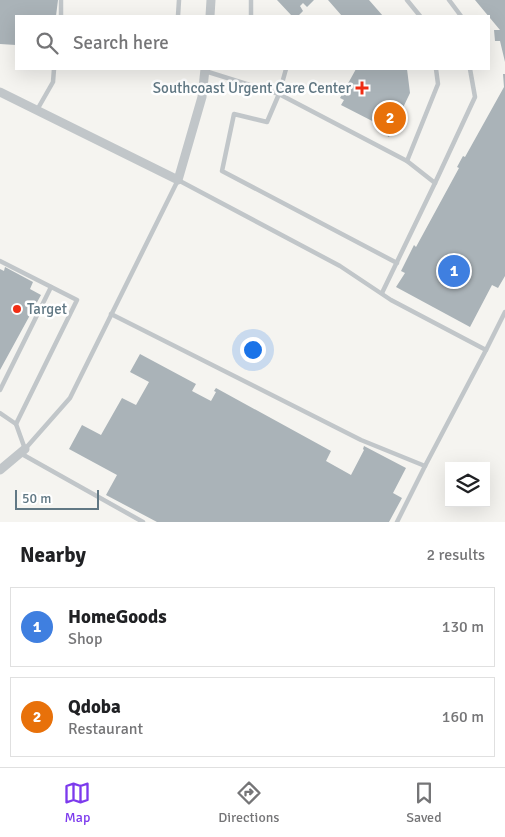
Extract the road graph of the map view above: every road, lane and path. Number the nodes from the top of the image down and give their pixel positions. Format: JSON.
{"nodes":[{"id":1,"x":61,"y":0,"type":"edge"},
{"id":2,"x":179,"y":0,"type":"edge"},
{"id":3,"x":211,"y":0,"type":"edge"},
{"id":4,"x":251,"y":0,"type":"edge"},
{"id":5,"x":407,"y":0,"type":"edge"},
{"id":6,"x":449,"y":0,"type":"edge"},
{"id":7,"x":61,"y":15,"type":"edge"},
{"id":8,"x":178,"y":15,"type":"edge"},
{"id":9,"x":210,"y":15,"type":"edge"},
{"id":10,"x":251,"y":15,"type":"edge"},
{"id":11,"x":419,"y":15,"type":"edge"},
{"id":12,"x":460,"y":15,"type":"edge"},
{"id":13,"x":54,"y":70,"type":"edge"},
{"id":14,"x":205,"y":70,"type":"edge"},
{"id":15,"x":286,"y":70,"type":"edge"},
{"id":16,"x":436,"y":70,"type":"edge"},
{"id":17,"x":470,"y":70,"type":"edge"},
{"id":18,"x":0,"y":92,"type":"edge"},
{"id":19,"x":279,"y":94,"type":"junction"},
{"id":20,"x":37,"y":110,"type":"junction"},
{"id":21,"x":407,"y":161,"type":"junction"},
{"id":22,"x":178,"y":180,"type":"junction"},
{"id":23,"x":435,"y":183,"type":"junction"},
{"id":24,"x":0,"y":261,"type":"edge"},
{"id":25,"x":396,"y":263,"type":"junction"},
{"id":26,"x":51,"y":287,"type":"junction"},
{"id":27,"x":382,"y":293,"type":"junction"},
{"id":28,"x":505,"y":312,"type":"edge"},
{"id":29,"x":112,"y":314,"type":"junction"},
{"id":30,"x":486,"y":350,"type":"junction"},
{"id":31,"x":0,"y":390,"type":"edge"},
{"id":32,"x":0,"y":413,"type":"edge"},
{"id":33,"x":16,"y":424,"type":"junction"},
{"id":34,"x":23,"y":451,"type":"junction"},
{"id":35,"x":425,"y":466,"type":"junction"},
{"id":36,"x":0,"y":470,"type":"edge"},
{"id":37,"x":143,"y":522,"type":"edge"},
{"id":38,"x":397,"y":522,"type":"edge"}],
"edges":[{"from":1,"to":7,"type":"lane"},
{"from":2,"to":8,"type":"lane"},
{"from":3,"to":9,"type":"street"},
{"from":4,"to":10,"type":"lane"},
{"from":5,"to":11,"type":"lane"},
{"from":6,"to":12,"type":"lane"},
{"from":13,"to":20,"type":"lane"},
{"from":14,"to":19,"type":"lane"},
{"from":14,"to":22,"type":"street"},
{"from":15,"to":19,"type":"lane"},
{"from":16,"to":21,"type":"lane"},
{"from":17,"to":23,"type":"lane"},
{"from":18,"to":20,"type":"street"},
{"from":19,"to":21,"type":"lane"},
{"from":19,"to":25,"type":"lane"},
{"from":20,"to":22,"type":"street"},
{"from":21,"to":23,"type":"lane"},
{"from":22,"to":27,"type":"lane"},
{"from":22,"to":29,"type":"lane"},
{"from":23,"to":25,"type":"lane"},
{"from":24,"to":26,"type":"lane"},
{"from":25,"to":27,"type":"lane"},
{"from":26,"to":31,"type":"lane"},
{"from":26,"to":33,"type":"lane"},
{"from":27,"to":30,"type":"lane"},
{"from":28,"to":30,"type":"lane"},
{"from":29,"to":34,"type":"lane"},
{"from":29,"to":35,"type":"lane"},
{"from":30,"to":35,"type":"lane"},
{"from":32,"to":33,"type":"lane"},
{"from":33,"to":34,"type":"lane"},
{"from":34,"to":36,"type":"street"},
{"from":34,"to":37,"type":"lane"},
{"from":35,"to":38,"type":"lane"}]}
